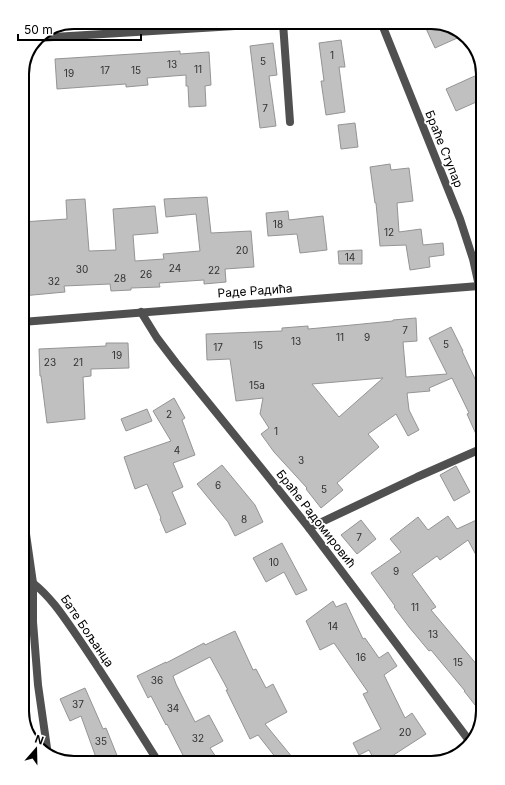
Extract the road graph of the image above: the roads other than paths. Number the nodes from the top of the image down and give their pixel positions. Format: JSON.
{"nodes":[{"id":1,"x":185,"y":29,"type":"edge"},
{"id":2,"x":283,"y":29,"type":"edge"},
{"id":3,"x":384,"y":29,"type":"edge"},
{"id":4,"x":48,"y":37,"type":"edge"},
{"id":5,"x":290,"y":122,"type":"dead end"},
{"id":6,"x":476,"y":272,"type":"edge"},
{"id":7,"x":476,"y":286,"type":"edge"},
{"id":8,"x":141,"y":312,"type":"junction"},
{"id":9,"x":29,"y":321,"type":"edge"},
{"id":10,"x":476,"y":451,"type":"edge"},
{"id":11,"x":309,"y":528,"type":"junction"},
{"id":12,"x":29,"y":555,"type":"edge"},
{"id":13,"x":33,"y":583,"type":"junction"},
{"id":14,"x":44,"y":729,"type":"edge"},
{"id":15,"x":467,"y":738,"type":"edge"},
{"id":16,"x":155,"y":756,"type":"edge"}],
"edges":[{"from":1,"to":4,"type":"street"},
{"from":2,"to":5,"type":"street"},
{"from":3,"to":6,"type":"street","name":"Браће Ступар"},
{"from":7,"to":8,"type":"street","name":"Раде Радића"},
{"from":8,"to":9,"type":"street","name":"Раде Радића"},
{"from":8,"to":11,"type":"street","name":"Браће Радомировић"},
{"from":10,"to":11,"type":"street"},
{"from":11,"to":15,"type":"street","name":"Браће Радомировић"},
{"from":12,"to":13,"type":"street"},
{"from":13,"to":14,"type":"street"},
{"from":13,"to":16,"type":"street","name":"Бате Бољанца"}]}
